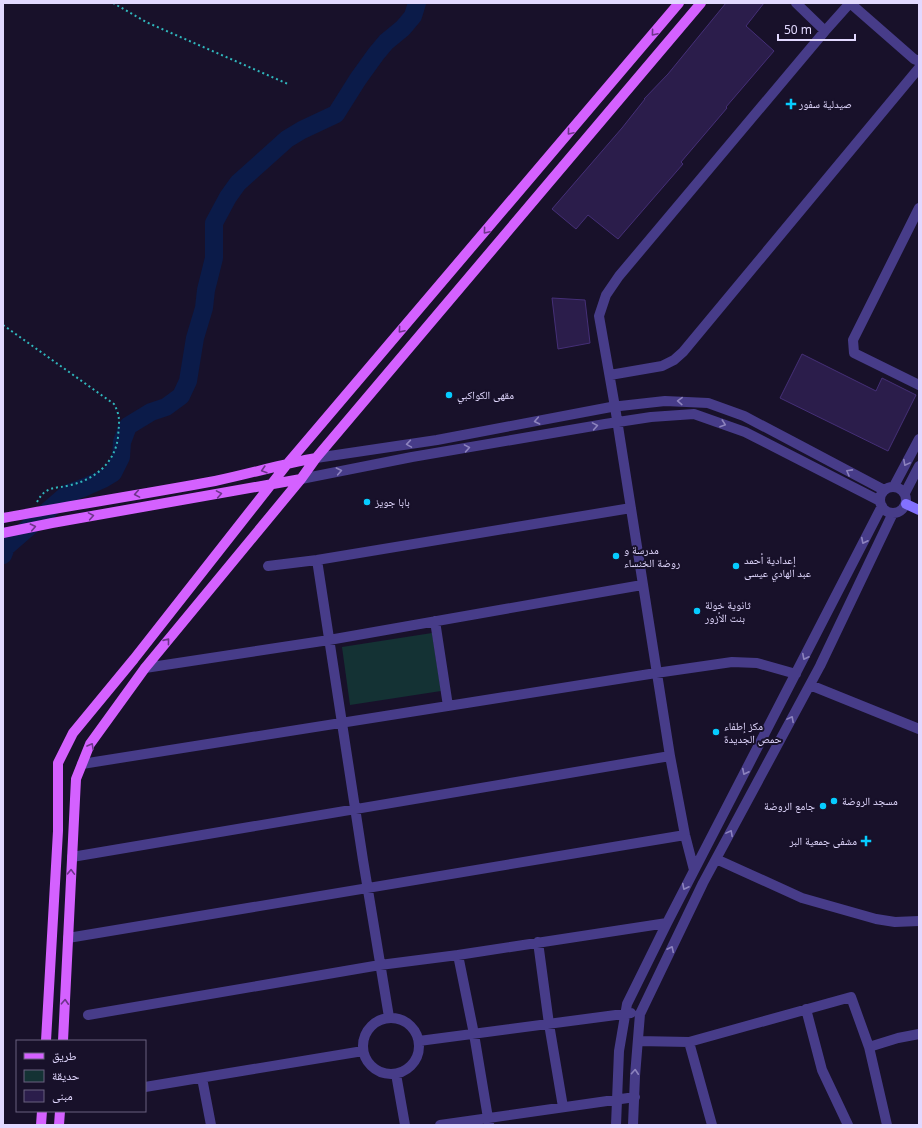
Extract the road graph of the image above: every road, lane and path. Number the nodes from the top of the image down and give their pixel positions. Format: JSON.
{"nodes":[{"id":1,"x":113,"y":3,"type":"edge"},
{"id":2,"x":680,"y":3,"type":"edge"},
{"id":3,"x":701,"y":3,"type":"edge"},
{"id":4,"x":796,"y":3,"type":"edge"},
{"id":5,"x":850,"y":3,"type":"edge"},
{"id":6,"x":825,"y":31,"type":"junction"},
{"id":7,"x":919,"y":61,"type":"edge"},
{"id":8,"x":919,"y":68,"type":"edge"},
{"id":9,"x":288,"y":84,"type":"dead end"},
{"id":10,"x":919,"y":208,"type":"edge"},
{"id":11,"x":3,"y":325,"type":"edge"},
{"id":12,"x":610,"y":375,"type":"junction"},
{"id":13,"x":919,"y":385,"type":"edge"},
{"id":14,"x":615,"y":407,"type":"junction"},
{"id":15,"x":618,"y":422,"type":"junction"},
{"id":16,"x":919,"y":439,"type":"edge"},
{"id":17,"x":316,"y":458,"type":"junction"},
{"id":18,"x":288,"y":463,"type":"junction"},
{"id":19,"x":919,"y":466,"type":"edge"},
{"id":20,"x":301,"y":479,"type":"junction"},
{"id":21,"x":271,"y":485,"type":"junction"},
{"id":22,"x":894,"y":486,"type":"junction"},
{"id":23,"x":884,"y":490,"type":"junction"},
{"id":24,"x":905,"y":492,"type":"junction"},
{"id":25,"x":881,"y":504,"type":"junction"},
{"id":26,"x":906,"y":504,"type":"junction"},
{"id":27,"x":631,"y":508,"type":"junction"},
{"id":28,"x":919,"y":510,"type":"edge"},
{"id":29,"x":30,"y":513,"type":"junction"},
{"id":30,"x":893,"y":513,"type":"junction"},
{"id":31,"x":3,"y":518,"type":"edge"},
{"id":32,"x":3,"y":533,"type":"edge"},
{"id":33,"x":317,"y":560,"type":"junction"},
{"id":34,"x":268,"y":566,"type":"dead end"},
{"id":35,"x":642,"y":585,"type":"junction"},
{"id":36,"x":435,"y":621,"type":"junction"},
{"id":37,"x":329,"y":640,"type":"junction"},
{"id":38,"x":145,"y":668,"type":"junction"},
{"id":39,"x":656,"y":673,"type":"junction"},
{"id":40,"x":796,"y":674,"type":"junction"},
{"id":41,"x":810,"y":685,"type":"junction"},
{"id":42,"x":448,"y":706,"type":"junction"},
{"id":43,"x":342,"y":723,"type":"junction"},
{"id":44,"x":919,"y":729,"type":"edge"},
{"id":45,"x":670,"y":756,"type":"junction"},
{"id":46,"x":82,"y":764,"type":"junction"},
{"id":47,"x":355,"y":809,"type":"junction"},
{"id":48,"x":685,"y":835,"type":"junction"},
{"id":49,"x":72,"y":856,"type":"junction"},
{"id":50,"x":716,"y":859,"type":"junction"},
{"id":51,"x":694,"y":870,"type":"junction"},
{"id":52,"x":368,"y":889,"type":"junction"},
{"id":53,"x":919,"y":920,"type":"edge"},
{"id":54,"x":667,"y":923,"type":"junction"},
{"id":55,"x":68,"y":938,"type":"junction"},
{"id":56,"x":538,"y":942,"type":"junction"},
{"id":57,"x":458,"y":954,"type":"junction"},
{"id":58,"x":380,"y":965,"type":"junction"},
{"id":59,"x":806,"y":1009,"type":"junction"},
{"id":60,"x":625,"y":1013,"type":"junction"},
{"id":61,"x":640,"y":1014,"type":"junction"},
{"id":62,"x":88,"y":1015,"type":"dead end"},
{"id":63,"x":389,"y":1017,"type":"junction"},
{"id":64,"x":549,"y":1024,"type":"junction"},
{"id":65,"x":474,"y":1034,"type":"junction"},
{"id":66,"x":919,"y":1034,"type":"edge"},
{"id":67,"x":46,"y":1040,"type":"edge"},
{"id":68,"x":63,"y":1040,"type":"edge"},
{"id":69,"x":419,"y":1041,"type":"junction"},
{"id":70,"x":638,"y":1041,"type":"junction"},
{"id":71,"x":689,"y":1042,"type":"junction"},
{"id":72,"x":868,"y":1048,"type":"junction"},
{"id":73,"x":363,"y":1050,"type":"junction"},
{"id":74,"x":396,"y":1074,"type":"junction"},
{"id":75,"x":202,"y":1078,"type":"junction"},
{"id":76,"x":146,"y":1087,"type":"edge"},
{"id":77,"x":634,"y":1097,"type":"junction"},
{"id":78,"x":617,"y":1100,"type":"junction"},
{"id":79,"x":563,"y":1107,"type":"junction"},
{"id":80,"x":42,"y":1112,"type":"edge"},
{"id":81,"x":60,"y":1112,"type":"edge"},
{"id":82,"x":489,"y":1122,"type":"edge"},
{"id":83,"x":41,"y":1125,"type":"edge"},
{"id":84,"x":59,"y":1125,"type":"edge"},
{"id":85,"x":211,"y":1125,"type":"edge"},
{"id":86,"x":405,"y":1125,"type":"edge"},
{"id":87,"x":440,"y":1125,"type":"edge"},
{"id":88,"x":616,"y":1125,"type":"edge"},
{"id":89,"x":633,"y":1125,"type":"edge"},
{"id":90,"x":712,"y":1125,"type":"edge"},
{"id":91,"x":848,"y":1125,"type":"edge"},
{"id":92,"x":887,"y":1125,"type":"edge"}],
"edges":[{"from":1,"to":9,"type":"path"},
{"from":2,"to":18,"type":"main road","one_way":true},
{"from":3,"to":17,"type":"main road"},
{"from":4,"to":6,"type":"street"},
{"from":5,"to":6,"type":"street"},
{"from":5,"to":7,"type":"street"},
{"from":6,"to":12,"type":"street"},
{"from":8,"to":12,"type":"street"},
{"from":10,"to":13,"type":"street"},
{"from":11,"to":29,"type":"path"},
{"from":12,"to":14,"type":"street"},
{"from":14,"to":15,"type":"street"},
{"from":14,"to":17,"type":"street","one_way":true},
{"from":23,"to":14,"type":"street","one_way":true},
{"from":20,"to":15,"type":"street","one_way":true},
{"from":15,"to":25,"type":"street","one_way":true},
{"from":15,"to":27,"type":"street"},
{"from":16,"to":22,"type":"street","one_way":true},
{"from":17,"to":18,"type":"main road"},
{"from":17,"to":20,"type":"main road"},
{"from":18,"to":21,"type":"main road"},
{"from":18,"to":29,"type":"main road","one_way":true},
{"from":19,"to":24,"type":"street"},
{"from":20,"to":21,"type":"main road"},
{"from":38,"to":20,"type":"main road","one_way":true},
{"from":32,"to":21,"type":"main road","one_way":true},
{"from":21,"to":67,"type":"main road"},
{"from":22,"to":23,"type":"street"},
{"from":22,"to":24,"type":"street"},
{"from":23,"to":25,"type":"street"},
{"from":24,"to":26,"type":"street"},
{"from":25,"to":30,"type":"street"},
{"from":25,"to":40,"type":"street","one_way":true},
{"from":26,"to":28,"type":"street"},
{"from":26,"to":30,"type":"street"},
{"from":27,"to":33,"type":"street"},
{"from":27,"to":35,"type":"street"},
{"from":29,"to":31,"type":"main road"},
{"from":30,"to":41,"type":"street"},
{"from":33,"to":34,"type":"street"},
{"from":33,"to":37,"type":"street"},
{"from":35,"to":36,"type":"street"},
{"from":35,"to":39,"type":"street"},
{"from":36,"to":37,"type":"street"},
{"from":36,"to":42,"type":"street"},
{"from":37,"to":38,"type":"street"},
{"from":37,"to":43,"type":"street"},
{"from":46,"to":38,"type":"main road","one_way":true},
{"from":39,"to":40,"type":"street"},
{"from":39,"to":42,"type":"street"},
{"from":39,"to":45,"type":"street"},
{"from":40,"to":51,"type":"street","one_way":true},
{"from":41,"to":44,"type":"street"},
{"from":50,"to":41,"type":"street","one_way":true},
{"from":42,"to":43,"type":"street"},
{"from":43,"to":46,"type":"street"},
{"from":43,"to":47,"type":"street"},
{"from":45,"to":47,"type":"street"},
{"from":45,"to":48,"type":"street"},
{"from":46,"to":49,"type":"main road"},
{"from":47,"to":49,"type":"street"},
{"from":47,"to":52,"type":"street"},
{"from":48,"to":51,"type":"street"},
{"from":48,"to":52,"type":"street"},
{"from":55,"to":49,"type":"main road","one_way":true},
{"from":50,"to":53,"type":"street"},
{"from":61,"to":50,"type":"street","one_way":true},
{"from":51,"to":54,"type":"street","one_way":true},
{"from":52,"to":55,"type":"street"},
{"from":52,"to":58,"type":"street"},
{"from":54,"to":56,"type":"street"},
{"from":54,"to":60,"type":"street"},
{"from":68,"to":55,"type":"main road","one_way":true},
{"from":56,"to":57,"type":"street"},
{"from":56,"to":64,"type":"street"},
{"from":57,"to":58,"type":"street"},
{"from":57,"to":65,"type":"street"},
{"from":58,"to":62,"type":"street"},
{"from":58,"to":63,"type":"street"},
{"from":59,"to":71,"type":"street"},
{"from":59,"to":72,"type":"street"},
{"from":59,"to":91,"type":"street"},
{"from":60,"to":61,"type":"street"},
{"from":60,"to":64,"type":"street"},
{"from":60,"to":78,"type":"street"},
{"from":61,"to":70,"type":"street"},
{"from":63,"to":69,"type":"street"},
{"from":63,"to":73,"type":"street"},
{"from":64,"to":65,"type":"street"},
{"from":64,"to":79,"type":"street"},
{"from":65,"to":69,"type":"street"},
{"from":65,"to":82,"type":"street"},
{"from":66,"to":72,"type":"street"},
{"from":69,"to":74,"type":"street"},
{"from":70,"to":71,"type":"street"},
{"from":77,"to":70,"type":"street","one_way":true},
{"from":71,"to":90,"type":"street"},
{"from":72,"to":92,"type":"street"},
{"from":73,"to":74,"type":"street"},
{"from":73,"to":75,"type":"street"},
{"from":74,"to":86,"type":"street"},
{"from":75,"to":76,"type":"street"},
{"from":75,"to":85,"type":"street"},
{"from":77,"to":78,"type":"street"},
{"from":77,"to":89,"type":"street"},
{"from":78,"to":79,"type":"street"},
{"from":78,"to":88,"type":"street"},
{"from":79,"to":82,"type":"street"},
{"from":80,"to":83,"type":"main road"},
{"from":81,"to":84,"type":"main road"},
{"from":82,"to":87,"type":"street"}]}
